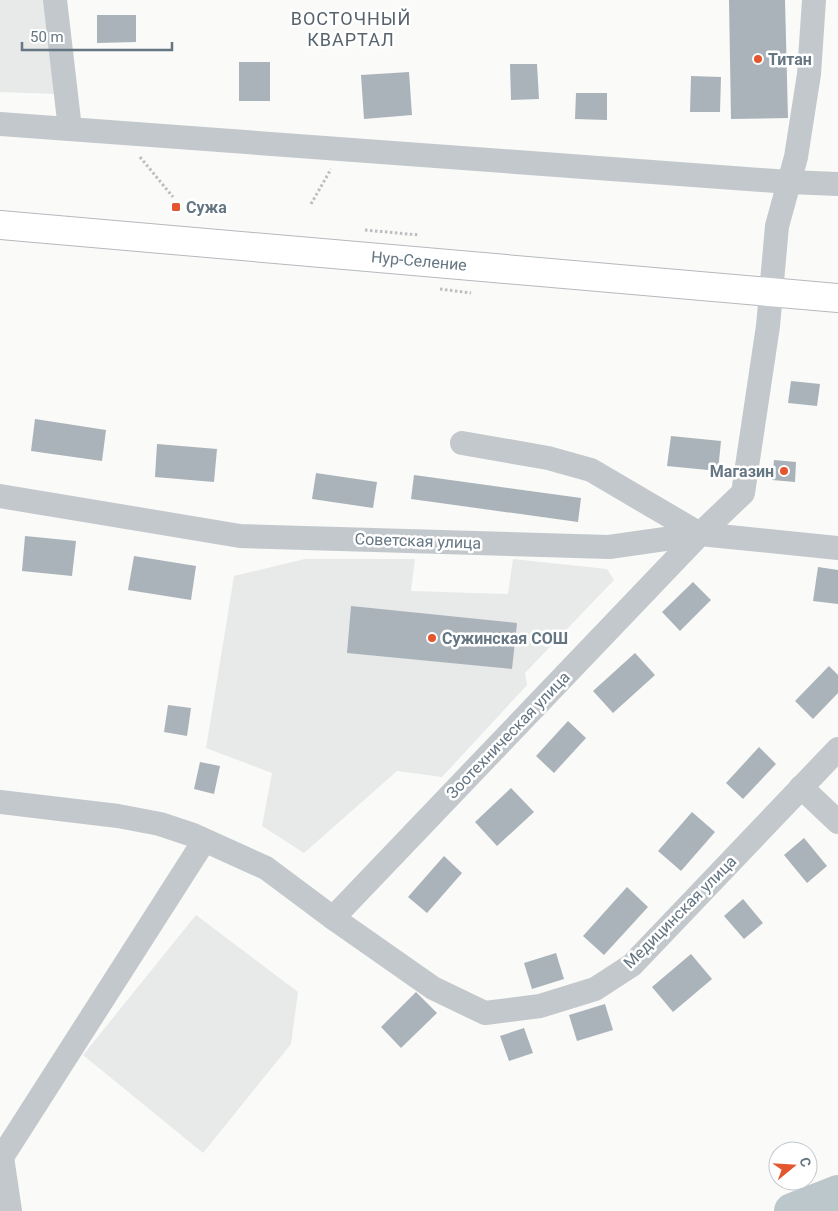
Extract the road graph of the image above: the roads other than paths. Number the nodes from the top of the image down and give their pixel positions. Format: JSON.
{"nodes":[{"id":1,"x":54,"y":0,"type":"edge"},
{"id":2,"x":814,"y":0,"type":"edge"},
{"id":3,"x":0,"y":124,"type":"edge"},
{"id":4,"x":70,"y":130,"type":"junction"},
{"id":5,"x":789,"y":182,"type":"junction"},
{"id":6,"x":838,"y":184,"type":"edge"},
{"id":7,"x":0,"y":225,"type":"edge"},
{"id":8,"x":772,"y":292,"type":"junction"},
{"id":9,"x":838,"y":298,"type":"edge"},
{"id":10,"x":462,"y":443,"type":"dead end"},
{"id":11,"x":0,"y":496,"type":"edge"},
{"id":12,"x":700,"y":534,"type":"junction"},
{"id":13,"x":838,"y":548,"type":"edge"},
{"id":14,"x":838,"y":749,"type":"edge"},
{"id":15,"x":801,"y":787,"type":"junction"},
{"id":16,"x":0,"y":802,"type":"edge"},
{"id":17,"x":838,"y":822,"type":"edge"},
{"id":18,"x":204,"y":841,"type":"junction"},
{"id":19,"x":333,"y":918,"type":"junction"},
{"id":20,"x":10,"y":1211,"type":"edge"}],
"edges":[{"from":1,"to":4,"type":"street"},
{"from":2,"to":5,"type":"street"},
{"from":3,"to":4,"type":"street"},
{"from":4,"to":5,"type":"street"},
{"from":5,"to":6,"type":"street"},
{"from":5,"to":8,"type":"street"},
{"from":7,"to":8,"type":"highway","name":"Нур-Селение"},
{"from":8,"to":9,"type":"highway","name":"Нур-Селение"},
{"from":8,"to":12,"type":"street","name":"Зоотехническая улица"},
{"from":10,"to":12,"type":"street"},
{"from":11,"to":12,"type":"street","name":"Советская улица"},
{"from":12,"to":13,"type":"street","name":"Советская улица"},
{"from":12,"to":19,"type":"street","name":"Зоотехническая улица"},
{"from":14,"to":15,"type":"street","name":"Медицинская улица"},
{"from":15,"to":17,"type":"street"},
{"from":15,"to":19,"type":"street","name":"Медицинская улица"},
{"from":16,"to":18,"type":"street"},
{"from":18,"to":19,"type":"street"},
{"from":18,"to":20,"type":"street"}]}
